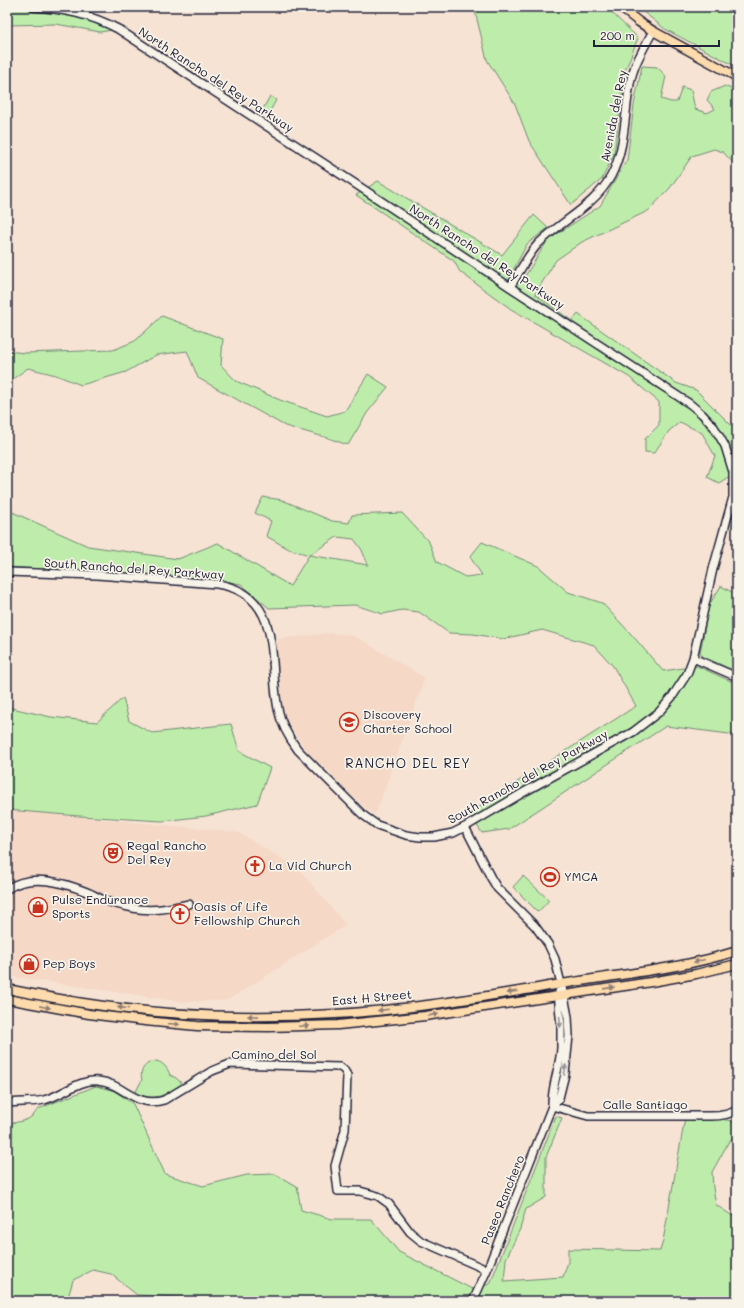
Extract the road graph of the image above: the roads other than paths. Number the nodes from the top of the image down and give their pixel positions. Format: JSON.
{"nodes":[{"id":1,"x":33,"y":7,"type":"edge"},
{"id":2,"x":620,"y":7,"type":"edge"},
{"id":3,"x":653,"y":31,"type":"junction"},
{"id":4,"x":737,"y":76,"type":"edge"},
{"id":5,"x":510,"y":287,"type":"junction"},
{"id":6,"x":735,"y":472,"type":"edge"},
{"id":7,"x":7,"y":572,"type":"edge"},
{"id":8,"x":693,"y":658,"type":"junction"},
{"id":9,"x":737,"y":677,"type":"edge"},
{"id":10,"x":465,"y":827,"type":"junction"},
{"id":11,"x":7,"y":889,"type":"edge"},
{"id":12,"x":188,"y":904,"type":"dead end"},
{"id":13,"x":737,"y":952,"type":"edge"},
{"id":14,"x":737,"y":964,"type":"edge"},
{"id":15,"x":561,"y":984,"type":"junction"},
{"id":16,"x":7,"y":989,"type":"edge"},
{"id":17,"x":562,"y":996,"type":"junction"},
{"id":18,"x":7,"y":999,"type":"edge"},
{"id":19,"x":7,"y":1102,"type":"edge"},
{"id":20,"x":552,"y":1106,"type":"junction"},
{"id":21,"x":737,"y":1110,"type":"edge"},
{"id":22,"x":487,"y":1270,"type":"junction"},
{"id":23,"x":473,"y":1301,"type":"edge"}],
"edges":[{"from":1,"to":5,"type":"street","name":"North Rancho del Rey Parkway"},
{"from":2,"to":3,"type":"main road"},
{"from":3,"to":4,"type":"main road"},
{"from":3,"to":5,"type":"street","name":"Avenida del Rey"},
{"from":5,"to":6,"type":"street","name":"North Rancho del Rey Parkway"},
{"from":6,"to":8,"type":"street","name":"North Rancho del Rey Parkway"},
{"from":7,"to":10,"type":"street","name":"South Rancho del Rey Parkway"},
{"from":8,"to":9,"type":"street"},
{"from":8,"to":10,"type":"street","name":"South Rancho del Rey Parkway"},
{"from":10,"to":15,"type":"street","name":"Paseo Ranchero"},
{"from":11,"to":12,"type":"street"},
{"from":13,"to":15,"type":"main road","name":"East H Street","one_way":true},
{"from":17,"to":14,"type":"main road","name":"East H Street","one_way":true},
{"from":15,"to":16,"type":"main road","name":"East H Street","one_way":true},
{"from":15,"to":17,"type":"street","name":"Paseo Ranchero"},
{"from":18,"to":17,"type":"main road","name":"East H Street","one_way":true},
{"from":17,"to":20,"type":"street","name":"Paseo Ranchero"},
{"from":19,"to":22,"type":"street","name":"Camino del Sol"},
{"from":20,"to":21,"type":"street","name":"Calle Santiago"},
{"from":20,"to":22,"type":"street","name":"Paseo Ranchero"},
{"from":22,"to":23,"type":"street","name":"Paseo Ranchero"}]}
